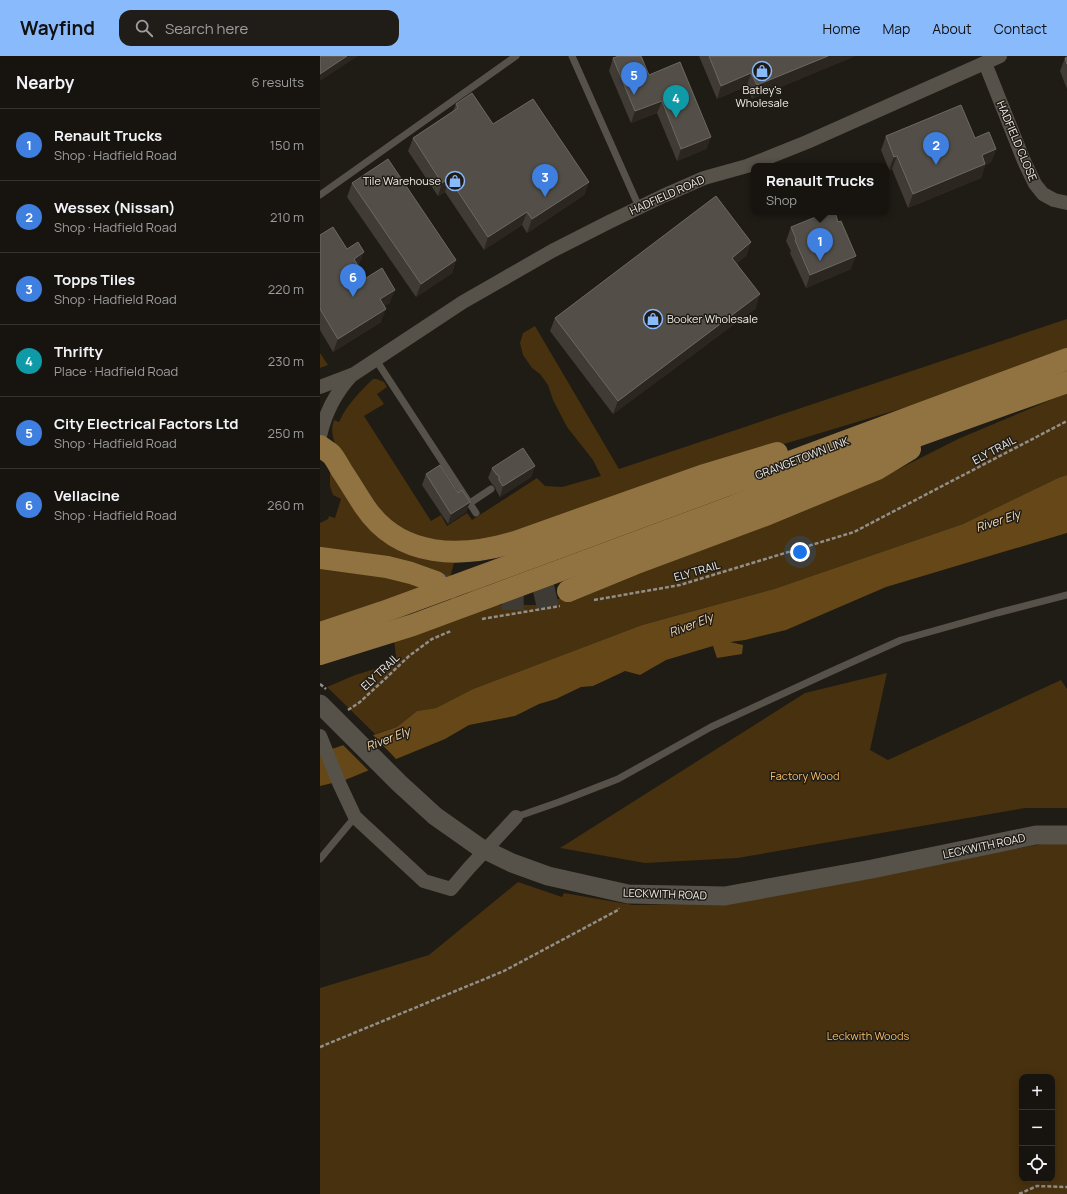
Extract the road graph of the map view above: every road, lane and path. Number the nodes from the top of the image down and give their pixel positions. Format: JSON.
{"nodes":[{"id":1,"x":516,"y":56,"type":"edge"},
{"id":2,"x":572,"y":56,"type":"edge"},
{"id":3,"x":1000,"y":56,"type":"edge"},
{"id":4,"x":985,"y":62,"type":"junction"},
{"id":5,"x":754,"y":163,"type":"edge"},
{"id":6,"x":751,"y":164,"type":"edge"},
{"id":7,"x":320,"y":195,"type":"edge"},
{"id":8,"x":1067,"y":203,"type":"edge"},
{"id":9,"x":639,"y":207,"type":"junction"},
{"id":10,"x":1067,"y":359,"type":"edge"},
{"id":11,"x":376,"y":360,"type":"junction"},
{"id":12,"x":354,"y":374,"type":"junction"},
{"id":13,"x":1067,"y":382,"type":"edge"},
{"id":14,"x":320,"y":387,"type":"edge"},
{"id":15,"x":1067,"y":421,"type":"edge"},
{"id":16,"x":952,"y":424,"type":"junction"},
{"id":17,"x":867,"y":432,"type":"junction"},
{"id":18,"x":320,"y":436,"type":"edge"},
{"id":19,"x":320,"y":446,"type":"edge"},
{"id":20,"x":491,"y":489,"type":"dead end"},
{"id":21,"x":470,"y":503,"type":"junction"},
{"id":22,"x":476,"y":513,"type":"dead end"},
{"id":23,"x":320,"y":558,"type":"edge"},
{"id":24,"x":436,"y":582,"type":"tunnel mouth"},
{"id":25,"x":1067,"y":595,"type":"edge"},
{"id":26,"x":567,"y":598,"type":"joint"},
{"id":27,"x":589,"y":601,"type":"dead end"},
{"id":28,"x":478,"y":620,"type":"dead end"},
{"id":29,"x":452,"y":630,"type":"dead end"},
{"id":30,"x":320,"y":632,"type":"edge"},
{"id":31,"x":320,"y":654,"type":"edge"},
{"id":32,"x":320,"y":704,"type":"edge"},
{"id":33,"x":334,"y":719,"type":"junction"},
{"id":34,"x":320,"y":736,"type":"edge"},
{"id":35,"x":355,"y":816,"type":"junction"},
{"id":36,"x":516,"y":817,"type":"joint"},
{"id":37,"x":1067,"y":834,"type":"edge"},
{"id":38,"x":320,"y":859,"type":"edge"},
{"id":39,"x":628,"y":894,"type":"junction"},
{"id":40,"x":320,"y":1047,"type":"edge"},
{"id":41,"x":1067,"y":1187,"type":"edge"},
{"id":42,"x":1019,"y":1194,"type":"edge"}],
"edges":[{"from":1,"to":7,"type":"lane"},
{"from":2,"to":9,"type":"lane"},
{"from":3,"to":4,"type":"street","name":"HADFIELD ROAD"},
{"from":4,"to":5,"type":"street","name":"HADFIELD ROAD"},
{"from":4,"to":8,"type":"street","name":"HADFIELD CLOSE"},
{"from":6,"to":9,"type":"street","name":"HADFIELD ROAD"},
{"from":9,"to":11,"type":"street","name":"HADFIELD ROAD"},
{"from":10,"to":17,"type":"main road","name":"GRANGETOWN LINK"},
{"from":11,"to":12,"type":"street","name":"HADFIELD ROAD"},
{"from":11,"to":21,"type":"lane"},
{"from":12,"to":14,"type":"street"},
{"from":12,"to":18,"type":"street"},
{"from":13,"to":16,"type":"main road","name":"GRANGETOWN LINK"},
{"from":15,"to":27,"type":"path","name":"ELY TRAIL"},
{"from":16,"to":26,"type":"main road"},
{"from":16,"to":31,"type":"main road","name":"GRANGETOWN LINK"},
{"from":17,"to":19,"type":"main road"},
{"from":17,"to":30,"type":"main road","name":"GRANGETOWN LINK"},
{"from":20,"to":21,"type":"lane"},
{"from":21,"to":22,"type":"lane"},
{"from":23,"to":24,"type":"main road"},
{"from":25,"to":36,"type":"lane"},
{"from":26,"to":28,"type":"path"},
{"from":29,"to":33,"type":"path","name":"ELY TRAIL"},
{"from":32,"to":33,"type":"main road","name":"LECKWITH ROAD"},
{"from":33,"to":39,"type":"main road","name":"LECKWITH ROAD"},
{"from":34,"to":35,"type":"street"},
{"from":35,"to":36,"type":"street"},
{"from":35,"to":38,"type":"lane"},
{"from":37,"to":39,"type":"main road","name":"LECKWITH ROAD"},
{"from":39,"to":40,"type":"path"},
{"from":41,"to":42,"type":"path"}]}
